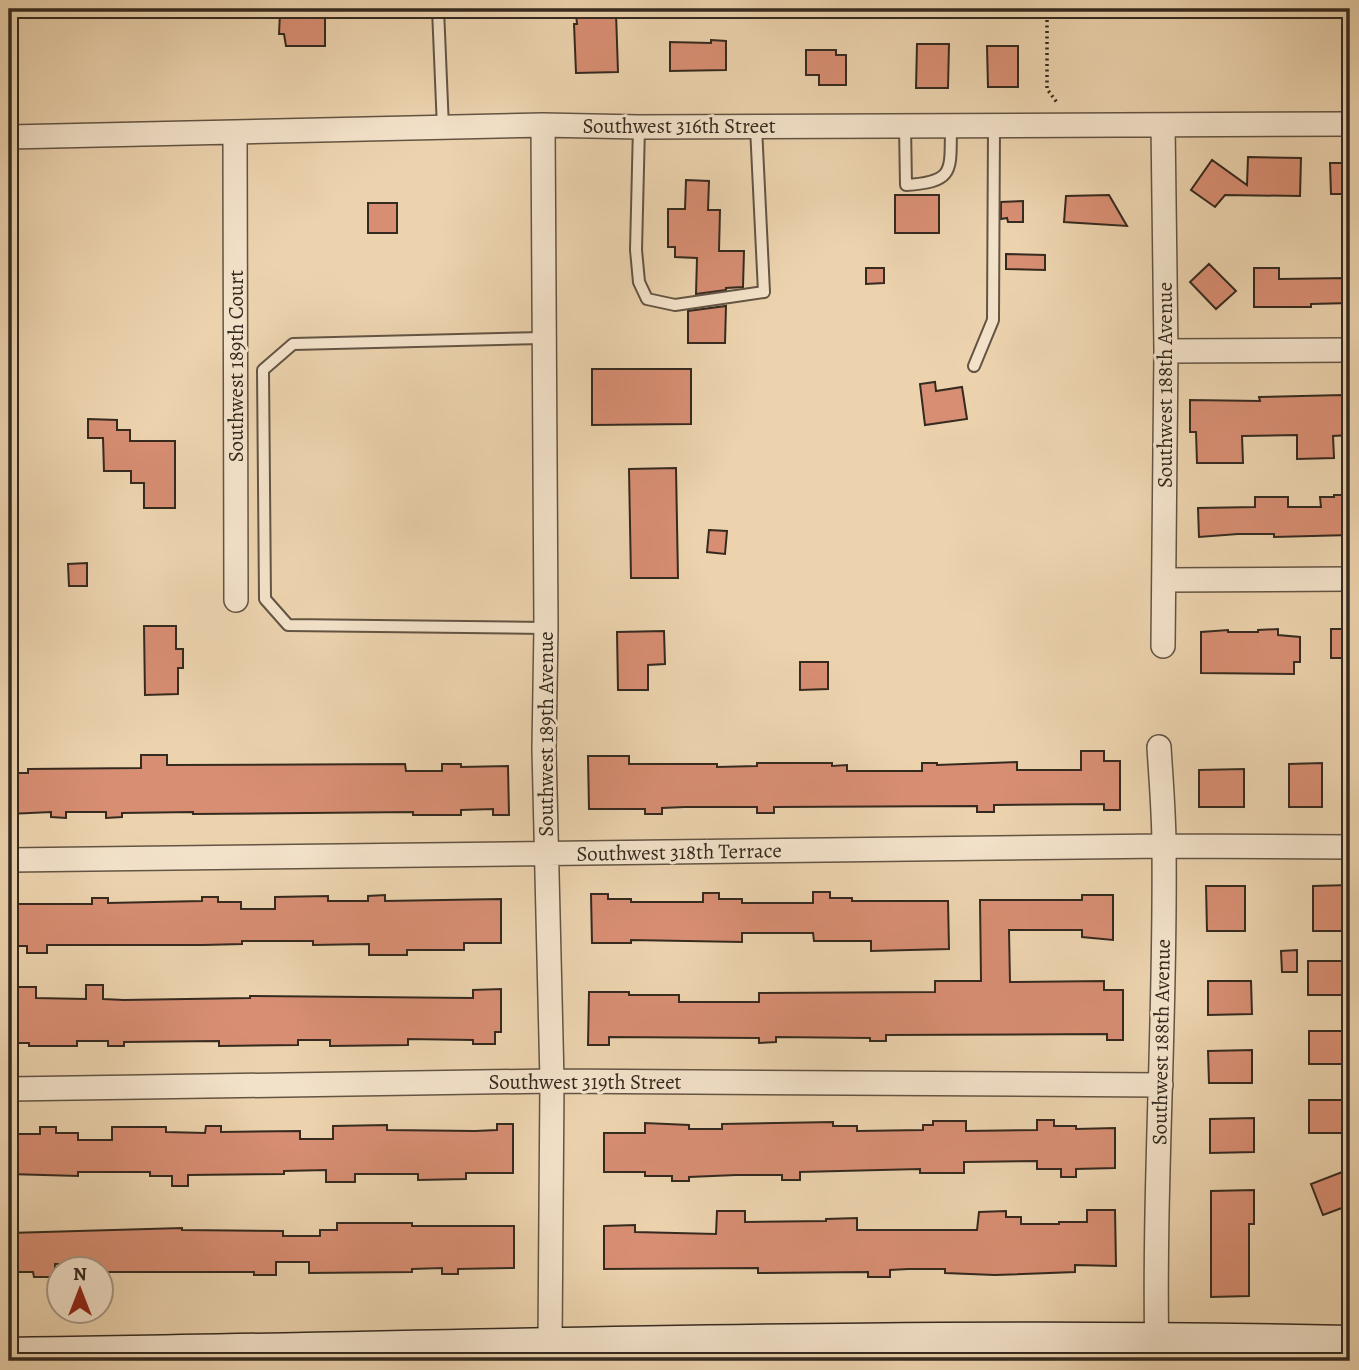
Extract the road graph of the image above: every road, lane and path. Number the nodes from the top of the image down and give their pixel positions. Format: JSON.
{"nodes":[{"id":1,"x":438,"y":9,"type":"edge"},
{"id":2,"x":1047,"y":9,"type":"edge"},
{"id":3,"x":1350,"y":124,"type":"edge"},
{"id":4,"x":543,"y":125,"type":"junction"},
{"id":5,"x":1073,"y":125,"type":"junction"},
{"id":6,"x":1163,"y":125,"type":"junction"},
{"id":7,"x":905,"y":126,"type":"junction"},
{"id":8,"x":951,"y":126,"type":"junction"},
{"id":9,"x":994,"y":126,"type":"junction"},
{"id":10,"x":639,"y":127,"type":"junction"},
{"id":11,"x":756,"y":127,"type":"junction"},
{"id":12,"x":443,"y":128,"type":"junction"},
{"id":13,"x":235,"y":133,"type":"junction"},
{"id":14,"x":9,"y":137,"type":"edge"},
{"id":15,"x":543,"y":338,"type":"junction"},
{"id":16,"x":1166,"y":351,"type":"junction"},
{"id":17,"x":1350,"y":351,"type":"edge"},
{"id":18,"x":974,"y":366,"type":"dead end"},
{"id":19,"x":1350,"y":579,"type":"edge"},
{"id":20,"x":1164,"y":580,"type":"junction"},
{"id":21,"x":236,"y":600,"type":"dead end"},
{"id":22,"x":546,"y":628,"type":"junction"},
{"id":23,"x":1163,"y":646,"type":"dead end"},
{"id":24,"x":1159,"y":747,"type":"dead end"},
{"id":25,"x":1164,"y":846,"type":"junction"},
{"id":26,"x":1350,"y":846,"type":"edge"},
{"id":27,"x":546,"y":853,"type":"junction"},
{"id":28,"x":9,"y":860,"type":"edge"},
{"id":29,"x":552,"y":1081,"type":"junction"},
{"id":30,"x":1161,"y":1085,"type":"junction"},
{"id":31,"x":9,"y":1089,"type":"edge"},
{"id":32,"x":1350,"y":1342,"type":"edge"},
{"id":33,"x":1156,"y":1350,"type":"edge"},
{"id":34,"x":945,"y":1351,"type":"edge"},
{"id":35,"x":546,"y":1352,"type":"edge"},
{"id":36,"x":736,"y":1352,"type":"edge"},
{"id":37,"x":9,"y":1354,"type":"edge"},
{"id":38,"x":137,"y":1357,"type":"edge"}],
"edges":[{"from":1,"to":12,"type":"lane"},
{"from":2,"to":5,"type":"path"},
{"from":3,"to":6,"type":"street","name":"Southwest 316th Street"},
{"from":4,"to":10,"type":"street","name":"Southwest 316th Street"},
{"from":4,"to":12,"type":"street","name":"Southwest 316th Street"},
{"from":4,"to":15,"type":"street","name":"Southwest 189th Avenue"},
{"from":5,"to":6,"type":"street","name":"Southwest 316th Street"},
{"from":5,"to":9,"type":"street","name":"Southwest 316th Street"},
{"from":6,"to":16,"type":"street","name":"Southwest 188th Avenue"},
{"from":7,"to":8,"type":"street","name":"Southwest 316th Street"},
{"from":7,"to":8,"type":"lane"},
{"from":7,"to":11,"type":"street","name":"Southwest 316th Street"},
{"from":8,"to":9,"type":"street","name":"Southwest 316th Street"},
{"from":9,"to":18,"type":"lane"},
{"from":10,"to":11,"type":"street","name":"Southwest 316th Street"},
{"from":10,"to":11,"type":"lane"},
{"from":12,"to":13,"type":"street","name":"Southwest 316th Street"},
{"from":13,"to":14,"type":"street","name":"Southwest 316th Street"},
{"from":13,"to":21,"type":"street","name":"Southwest 189th Court"},
{"from":15,"to":22,"type":"street","name":"Southwest 189th Avenue"},
{"from":15,"to":22,"type":"lane"},
{"from":16,"to":17,"type":"street"},
{"from":16,"to":20,"type":"street","name":"Southwest 188th Avenue"},
{"from":19,"to":20,"type":"street"},
{"from":20,"to":23,"type":"street","name":"Southwest 188th Avenue"},
{"from":22,"to":27,"type":"street","name":"Southwest 189th Avenue"},
{"from":24,"to":25,"type":"street","name":"Southwest 188th Avenue"},
{"from":25,"to":26,"type":"street","name":"Southwest 318th Terrace"},
{"from":25,"to":27,"type":"street","name":"Southwest 318th Terrace"},
{"from":25,"to":30,"type":"street","name":"Southwest 188th Avenue"},
{"from":27,"to":28,"type":"street","name":"Southwest 318th Terrace"},
{"from":27,"to":29,"type":"street","name":"Southwest 189th Avenue"},
{"from":29,"to":30,"type":"street","name":"Southwest 319th Street"},
{"from":29,"to":31,"type":"street","name":"Southwest 319th Street"},
{"from":29,"to":35,"type":"street","name":"Southwest 189th Avenue"},
{"from":30,"to":33,"type":"street","name":"Southwest 188th Avenue"},
{"from":32,"to":33,"type":"street"},
{"from":33,"to":34,"type":"street"},
{"from":34,"to":36,"type":"street"},
{"from":35,"to":36,"type":"street"},
{"from":35,"to":38,"type":"street"},
{"from":37,"to":38,"type":"street"}]}
